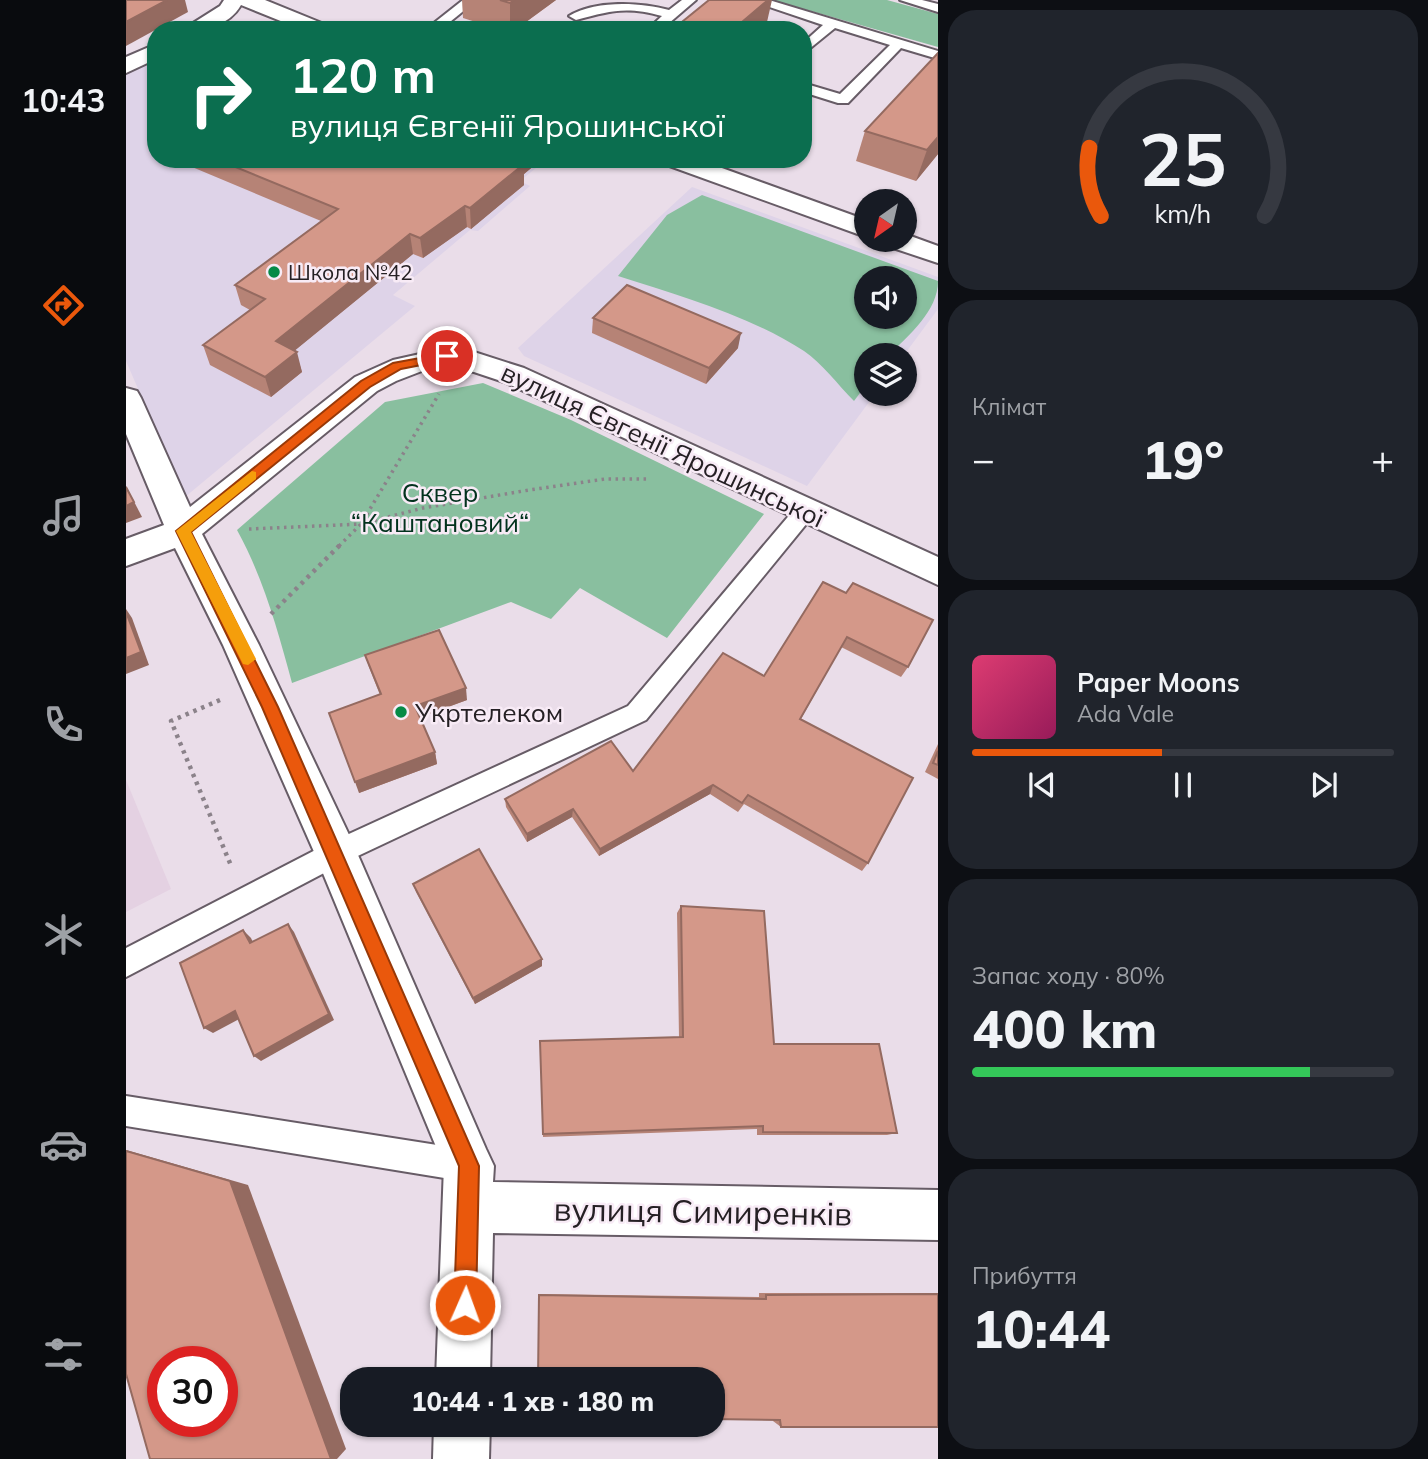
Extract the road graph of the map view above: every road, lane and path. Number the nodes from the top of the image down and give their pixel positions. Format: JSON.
{"nodes":[{"id":1,"x":234,"y":0,"type":"edge"},
{"id":2,"x":247,"y":0,"type":"edge"},
{"id":3,"x":471,"y":0,"type":"edge"},
{"id":4,"x":690,"y":0,"type":"edge"},
{"id":5,"x":755,"y":0,"type":"edge"},
{"id":6,"x":906,"y":0,"type":"edge"},
{"id":7,"x":938,"y":8,"type":"edge"},
{"id":8,"x":671,"y":15,"type":"junction"},
{"id":9,"x":576,"y":16,"type":"dead end"},
{"id":10,"x":208,"y":21,"type":"edge"},
{"id":11,"x":300,"y":21,"type":"edge"},
{"id":12,"x":443,"y":21,"type":"edge"},
{"id":13,"x":664,"y":21,"type":"edge"},
{"id":14,"x":833,"y":23,"type":"junction"},
{"id":15,"x":812,"y":42,"type":"edge"},
{"id":16,"x":900,"y":42,"type":"junction"},
{"id":17,"x":147,"y":55,"type":"edge"},
{"id":18,"x":938,"y":55,"type":"edge"},
{"id":19,"x":126,"y":66,"type":"edge"},
{"id":20,"x":812,"y":90,"type":"edge"},
{"id":21,"x":698,"y":168,"type":"edge"},
{"id":22,"x":854,"y":225,"type":"edge"},
{"id":23,"x":917,"y":248,"type":"edge"},
{"id":24,"x":938,"y":255,"type":"edge"},
{"id":25,"x":442,"y":390,"type":"dead end"},
{"id":26,"x":126,"y":397,"type":"edge"},
{"id":27,"x":660,"y":480,"type":"dead end"},
{"id":28,"x":805,"y":511,"type":"junction"},
{"id":29,"x":361,"y":524,"type":"junction"},
{"id":30,"x":242,"y":530,"type":"dead end"},
{"id":31,"x":183,"y":531,"type":"junction"},
{"id":32,"x":126,"y":553,"type":"edge"},
{"id":33,"x":938,"y":572,"type":"edge"},
{"id":34,"x":250,"y":664,"type":"junction"},
{"id":35,"x":336,"y":853,"type":"junction"},
{"id":36,"x":245,"y":901,"type":"junction"},
{"id":37,"x":126,"y":963,"type":"edge"},
{"id":38,"x":126,"y":1111,"type":"edge"},
{"id":39,"x":469,"y":1186,"type":"junction"},
{"id":40,"x":938,"y":1215,"type":"edge"},
{"id":41,"x":463,"y":1367,"type":"edge"},
{"id":42,"x":462,"y":1437,"type":"edge"},
{"id":43,"x":461,"y":1459,"type":"edge"}],
"edges":[{"from":1,"to":10,"type":"street"},
{"from":2,"to":11,"type":"street"},
{"from":3,"to":12,"type":"lane"},
{"from":4,"to":8,"type":"lane"},
{"from":5,"to":14,"type":"lane"},
{"from":6,"to":7,"type":"lane"},
{"from":8,"to":9,"type":"lane"},
{"from":8,"to":13,"type":"lane"},
{"from":14,"to":15,"type":"lane"},
{"from":14,"to":16,"type":"lane"},
{"from":16,"to":18,"type":"lane"},
{"from":16,"to":20,"type":"lane"},
{"from":17,"to":19,"type":"street"},
{"from":21,"to":22,"type":"street"},
{"from":23,"to":24,"type":"street"},
{"from":25,"to":29,"type":"path"},
{"from":26,"to":31,"type":"street"},
{"from":27,"to":29,"type":"path"},
{"from":28,"to":31,"type":"street","name":"вулиця Євгенії Ярошинської"},
{"from":28,"to":33,"type":"street","name":"вулиця Євгенії Ярошинської"},
{"from":28,"to":35,"type":"lane"},
{"from":29,"to":30,"type":"path"},
{"from":29,"to":34,"type":"path"},
{"from":31,"to":32,"type":"street","name":"вулиця Євгенії Ярошинської"},
{"from":31,"to":34,"type":"street"},
{"from":34,"to":35,"type":"street"},
{"from":34,"to":36,"type":"path"},
{"from":35,"to":36,"type":"lane"},
{"from":35,"to":39,"type":"street"},
{"from":36,"to":37,"type":"lane"},
{"from":38,"to":39,"type":"lane"},
{"from":39,"to":40,"type":"street","name":"вулиця Симиренків"},
{"from":39,"to":41,"type":"street"},
{"from":42,"to":43,"type":"street"}]}
